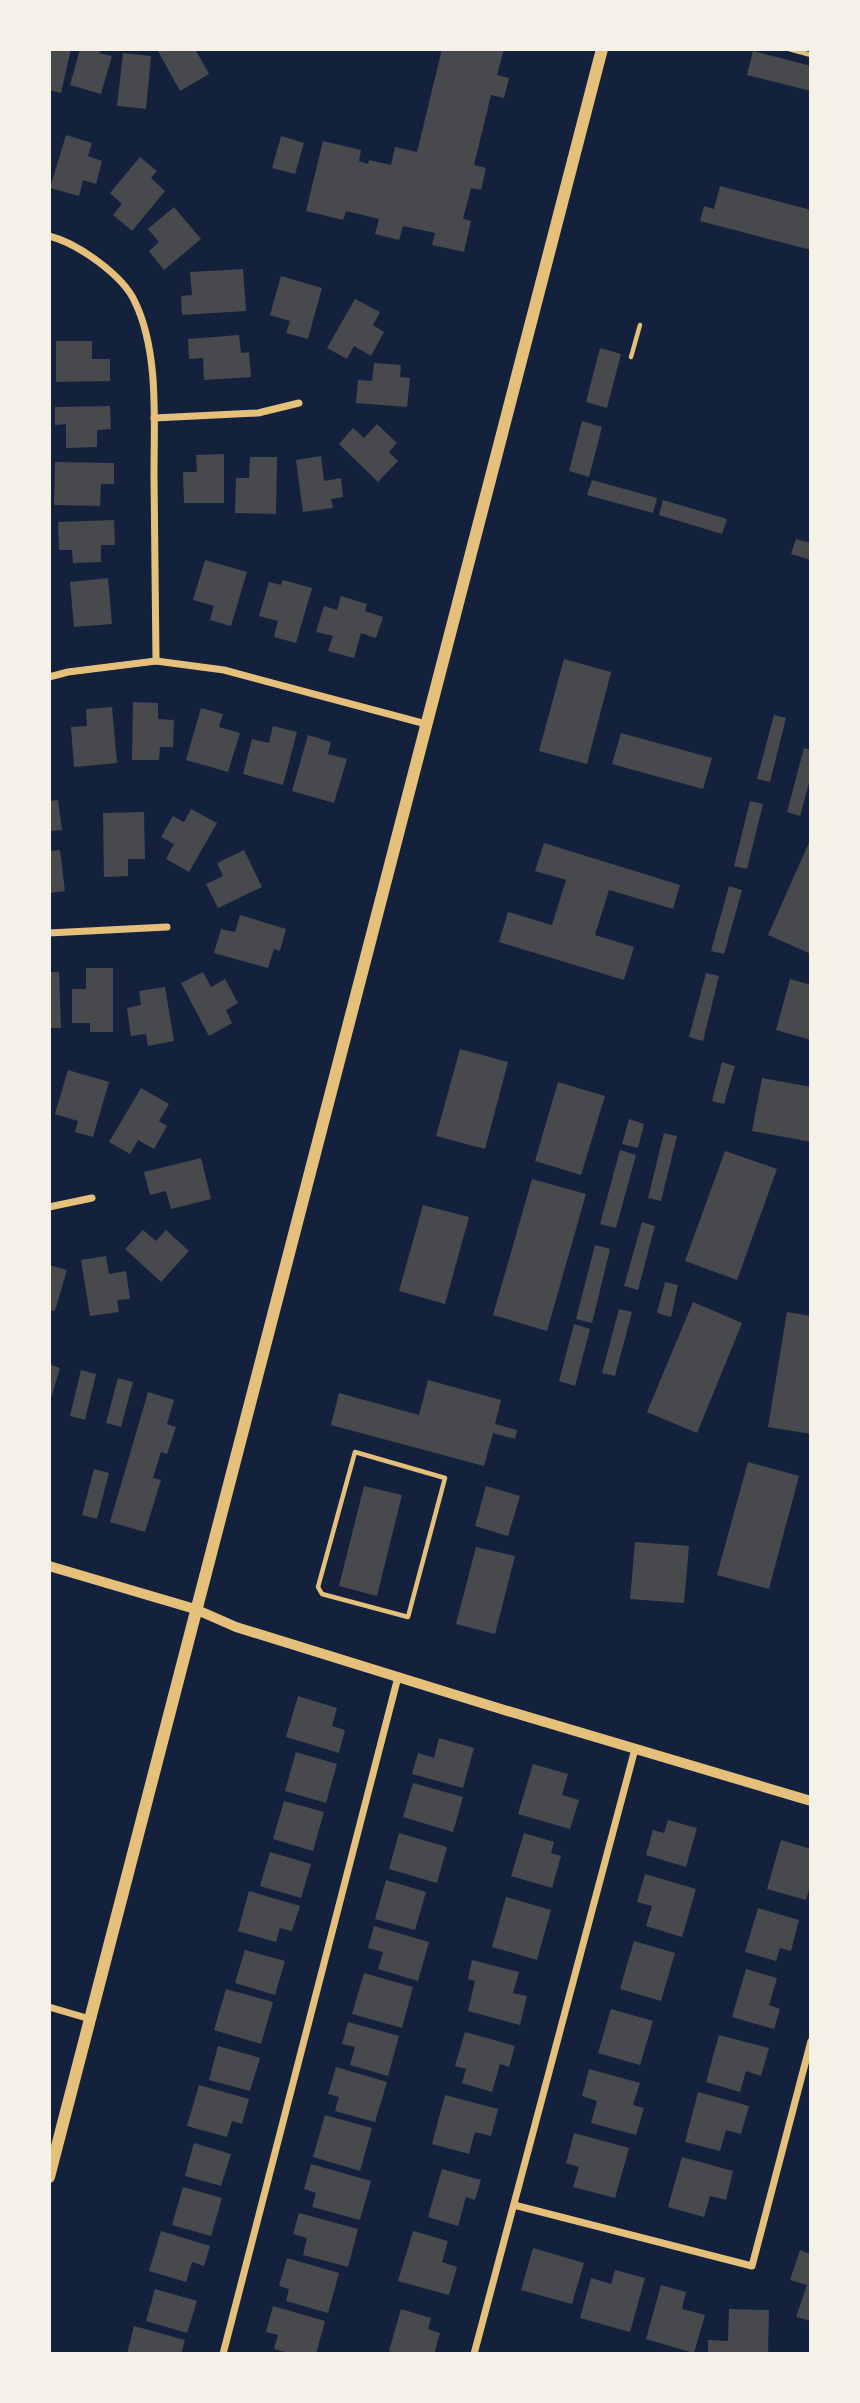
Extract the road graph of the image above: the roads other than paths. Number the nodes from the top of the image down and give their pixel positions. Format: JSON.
{"nodes":[{"id":1,"x":602,"y":49,"type":"edge"},
{"id":2,"x":789,"y":49,"type":"edge"},
{"id":3,"x":811,"y":55,"type":"edge"},
{"id":4,"x":49,"y":236,"type":"edge"},
{"id":5,"x":640,"y":325,"type":"dead end"},
{"id":6,"x":631,"y":358,"type":"dead end"},
{"id":7,"x":299,"y":402,"type":"dead end"},
{"id":8,"x":154,"y":418,"type":"junction"},
{"id":9,"x":156,"y":661,"type":"junction"},
{"id":10,"x":49,"y":677,"type":"edge"},
{"id":11,"x":426,"y":724,"type":"junction"},
{"id":12,"x":167,"y":927,"type":"dead end"},
{"id":13,"x":49,"y":933,"type":"edge"},
{"id":14,"x":92,"y":1198,"type":"dead end"},
{"id":15,"x":49,"y":1207,"type":"edge"},
{"id":16,"x":355,"y":1452,"type":"joint"},
{"id":17,"x":49,"y":1566,"type":"edge"},
{"id":18,"x":195,"y":1609,"type":"junction"},
{"id":19,"x":398,"y":1677,"type":"junction"},
{"id":20,"x":635,"y":1749,"type":"junction"},
{"id":21,"x":811,"y":1801,"type":"edge"},
{"id":22,"x":49,"y":2007,"type":"edge"},
{"id":23,"x":90,"y":2019,"type":"junction"},
{"id":24,"x":811,"y":2040,"type":"edge"},
{"id":25,"x":49,"y":2177,"type":"edge"},
{"id":26,"x":514,"y":2205,"type":"junction"},
{"id":27,"x":223,"y":2354,"type":"edge"},
{"id":28,"x":474,"y":2354,"type":"edge"}],
"edges":[{"from":1,"to":11,"type":"main road"},
{"from":2,"to":3,"type":"lane"},
{"from":4,"to":8,"type":"street"},
{"from":5,"to":6,"type":"lane"},
{"from":7,"to":8,"type":"street"},
{"from":8,"to":9,"type":"street"},
{"from":9,"to":10,"type":"street"},
{"from":9,"to":11,"type":"street"},
{"from":11,"to":18,"type":"main road"},
{"from":12,"to":13,"type":"street"},
{"from":14,"to":15,"type":"street"},
{"from":16,"to":16,"type":"lane"},
{"from":17,"to":18,"type":"street"},
{"from":18,"to":19,"type":"street"},
{"from":18,"to":23,"type":"main road"},
{"from":19,"to":20,"type":"street"},
{"from":19,"to":27,"type":"street"},
{"from":20,"to":21,"type":"street"},
{"from":20,"to":26,"type":"street"},
{"from":22,"to":23,"type":"street"},
{"from":23,"to":25,"type":"main road"},
{"from":24,"to":26,"type":"street"},
{"from":26,"to":28,"type":"street"}]}
